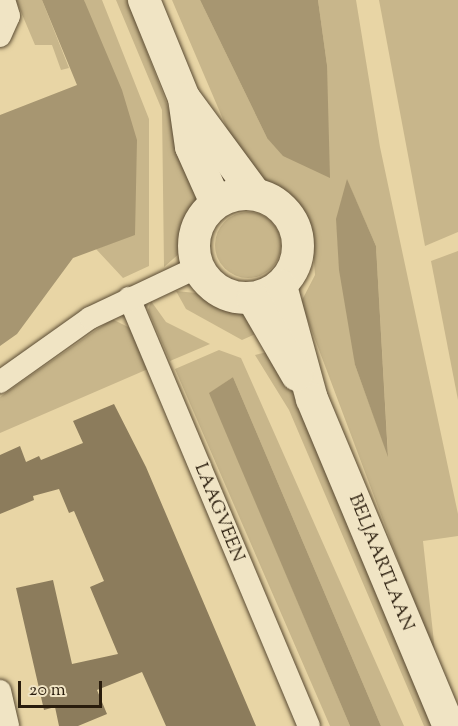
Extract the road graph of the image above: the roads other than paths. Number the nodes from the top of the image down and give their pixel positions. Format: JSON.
{"nodes":[{"id":1,"x":4,"y":0,"type":"edge"},
{"id":2,"x":144,"y":0,"type":"edge"},
{"id":3,"x":3,"y":33,"type":"edge"},
{"id":4,"x":184,"y":98,"type":"junction"},
{"id":5,"x":255,"y":194,"type":"junction"},
{"id":6,"x":216,"y":203,"type":"junction"},
{"id":7,"x":198,"y":267,"type":"junction"},
{"id":8,"x":281,"y":286,"type":"junction"},
{"id":9,"x":129,"y":298,"type":"junction"},
{"id":10,"x":253,"y":299,"type":"junction"},
{"id":11,"x":0,"y":382,"type":"edge"},
{"id":12,"x":312,"y":399,"type":"junction"},
{"id":13,"x":0,"y":691,"type":"edge"},
{"id":14,"x":8,"y":726,"type":"edge"},
{"id":15,"x":309,"y":726,"type":"edge"},
{"id":16,"x":449,"y":726,"type":"edge"}],
"edges":[{"from":1,"to":3,"type":"street"},
{"from":2,"to":4,"type":"street"},
{"from":4,"to":5,"type":"street"},
{"from":4,"to":6,"type":"street"},
{"from":5,"to":6,"type":"street"},
{"from":5,"to":8,"type":"street"},
{"from":6,"to":7,"type":"street"},
{"from":7,"to":9,"type":"street"},
{"from":7,"to":10,"type":"street"},
{"from":8,"to":10,"type":"street"},
{"from":8,"to":12,"type":"street","name":"BELJAARTLAAN"},
{"from":9,"to":11,"type":"street"},
{"from":9,"to":15,"type":"street","name":"LAAGVEEN"},
{"from":10,"to":12,"type":"street","name":"BELJAARTLAAN"},
{"from":12,"to":16,"type":"street","name":"BELJAARTLAAN"},
{"from":13,"to":14,"type":"street"}]}
